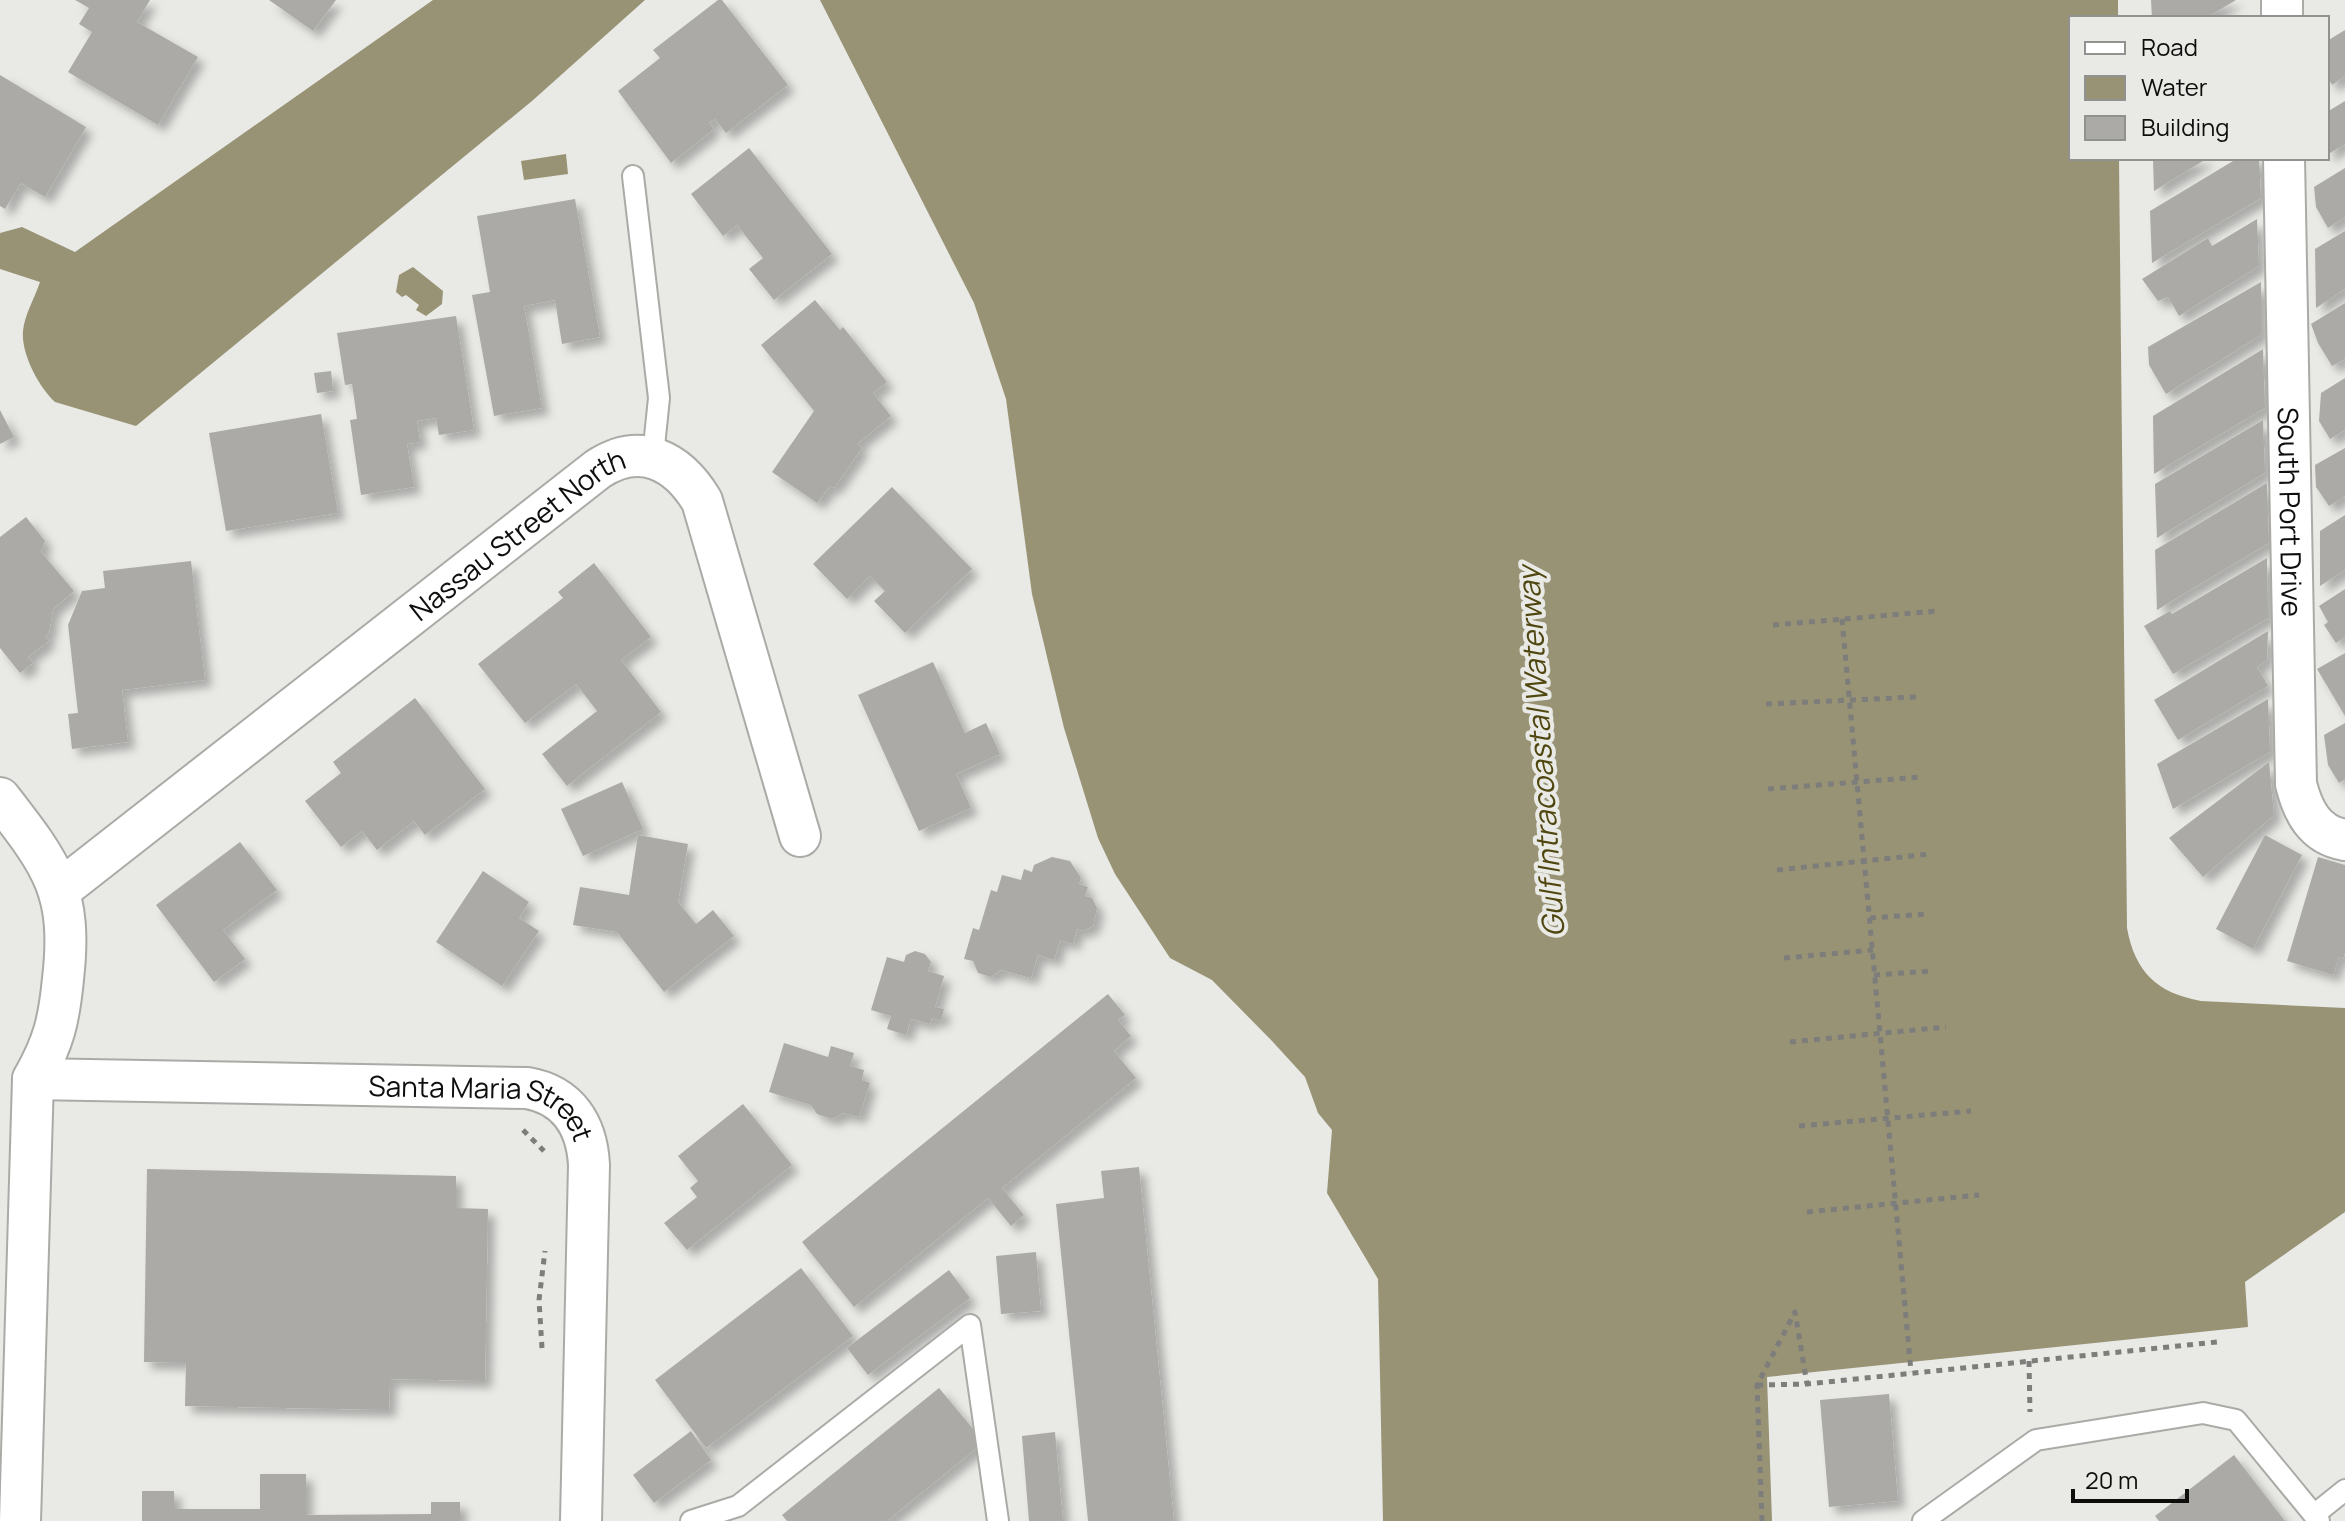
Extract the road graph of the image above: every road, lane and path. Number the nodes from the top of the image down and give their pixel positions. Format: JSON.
{"nodes":[{"id":1,"x":2284,"y":160,"type":"edge"},
{"id":2,"x":633,"y":176,"type":"dead end"},
{"id":3,"x":653,"y":456,"type":"junction"},
{"id":4,"x":1938,"y":611,"type":"dead end"},
{"id":5,"x":1842,"y":619,"type":"junction"},
{"id":6,"x":1773,"y":625,"type":"dead end"},
{"id":7,"x":1916,"y":697,"type":"dead end"},
{"id":8,"x":1849,"y":699,"type":"junction"},
{"id":9,"x":1766,"y":704,"type":"dead end"},
{"id":10,"x":1921,"y":777,"type":"dead end"},
{"id":11,"x":1857,"y":782,"type":"junction"},
{"id":12,"x":1768,"y":789,"type":"dead end"},
{"id":13,"x":0,"y":798,"type":"edge"},
{"id":14,"x":800,"y":836,"type":"dead end"},
{"id":15,"x":2345,"y":840,"type":"edge"},
{"id":16,"x":1930,"y":854,"type":"dead end"},
{"id":17,"x":1864,"y":861,"type":"junction"},
{"id":18,"x":1777,"y":870,"type":"dead end"},
{"id":19,"x":60,"y":890,"type":"junction"},
{"id":20,"x":1927,"y":914,"type":"dead end"},
{"id":21,"x":1870,"y":918,"type":"junction"},
{"id":22,"x":1873,"y":950,"type":"junction"},
{"id":23,"x":1784,"y":958,"type":"dead end"},
{"id":24,"x":1932,"y":971,"type":"dead end"},
{"id":25,"x":1874,"y":975,"type":"junction"},
{"id":26,"x":1946,"y":1027,"type":"dead end"},
{"id":27,"x":1880,"y":1034,"type":"junction"},
{"id":28,"x":1790,"y":1042,"type":"dead end"},
{"id":29,"x":33,"y":1079,"type":"junction"},
{"id":30,"x":0,"y":1105,"type":"edge"},
{"id":31,"x":1971,"y":1111,"type":"dead end"},
{"id":32,"x":1888,"y":1118,"type":"junction"},
{"id":33,"x":512,"y":1125,"type":"dead end"},
{"id":34,"x":1799,"y":1126,"type":"dead end"},
{"id":35,"x":548,"y":1156,"type":"dead end"},
{"id":36,"x":1979,"y":1195,"type":"dead end"},
{"id":37,"x":1895,"y":1203,"type":"junction"},
{"id":38,"x":1807,"y":1212,"type":"dead end"},
{"id":39,"x":546,"y":1248,"type":"dead end"},
{"id":40,"x":2217,"y":1342,"type":"dead end"},
{"id":41,"x":542,"y":1356,"type":"dead end"},
{"id":42,"x":2029,"y":1361,"type":"junction"},
{"id":43,"x":1911,"y":1372,"type":"junction"},
{"id":44,"x":1807,"y":1384,"type":"junction"},
{"id":45,"x":1757,"y":1385,"type":"junction"},
{"id":46,"x":2036,"y":1440,"type":"junction"},
{"id":47,"x":2345,"y":1490,"type":"edge"},
{"id":48,"x":744,"y":1514,"type":"edge"},
{"id":49,"x":2317,"y":1517,"type":"edge"},
{"id":50,"x":20,"y":1521,"type":"edge"},
{"id":51,"x":581,"y":1521,"type":"edge"},
{"id":52,"x":691,"y":1521,"type":"edge"},
{"id":53,"x":998,"y":1521,"type":"edge"},
{"id":54,"x":1762,"y":1521,"type":"edge"},
{"id":55,"x":1923,"y":1521,"type":"edge"}],
"edges":[{"from":1,"to":15,"type":"street","name":"South Port Drive"},
{"from":2,"to":3,"type":"lane"},
{"from":3,"to":14,"type":"street","name":"Nassau Street North"},
{"from":3,"to":19,"type":"street","name":"Nassau Street North"},
{"from":4,"to":5,"type":"path"},
{"from":5,"to":6,"type":"path"},
{"from":5,"to":8,"type":"path"},
{"from":7,"to":8,"type":"path"},
{"from":8,"to":9,"type":"path"},
{"from":8,"to":11,"type":"path"},
{"from":10,"to":11,"type":"path"},
{"from":11,"to":12,"type":"path"},
{"from":11,"to":17,"type":"path"},
{"from":13,"to":19,"type":"street"},
{"from":16,"to":17,"type":"path"},
{"from":17,"to":18,"type":"path"},
{"from":17,"to":21,"type":"path"},
{"from":19,"to":29,"type":"street"},
{"from":20,"to":21,"type":"path"},
{"from":21,"to":22,"type":"path"},
{"from":22,"to":23,"type":"path"},
{"from":22,"to":25,"type":"path"},
{"from":24,"to":25,"type":"path"},
{"from":25,"to":27,"type":"path"},
{"from":26,"to":27,"type":"path"},
{"from":27,"to":28,"type":"path"},
{"from":27,"to":32,"type":"path"},
{"from":29,"to":30,"type":"street"},
{"from":29,"to":50,"type":"street"},
{"from":29,"to":51,"type":"street","name":"Santa Maria Street"},
{"from":31,"to":32,"type":"path"},
{"from":32,"to":34,"type":"path"},
{"from":32,"to":37,"type":"path"},
{"from":33,"to":35,"type":"path"},
{"from":36,"to":37,"type":"path"},
{"from":37,"to":38,"type":"path"},
{"from":37,"to":43,"type":"path"},
{"from":39,"to":41,"type":"path"},
{"from":40,"to":42,"type":"path"},
{"from":42,"to":43,"type":"path"},
{"from":42,"to":46,"type":"path"},
{"from":43,"to":44,"type":"path"},
{"from":44,"to":45,"type":"path"},
{"from":44,"to":45,"type":"path"},
{"from":45,"to":54,"type":"path"},
{"from":46,"to":49,"type":"lane"},
{"from":46,"to":55,"type":"lane"},
{"from":47,"to":49,"type":"lane"},
{"from":48,"to":52,"type":"lane"},
{"from":48,"to":53,"type":"lane"}]}
